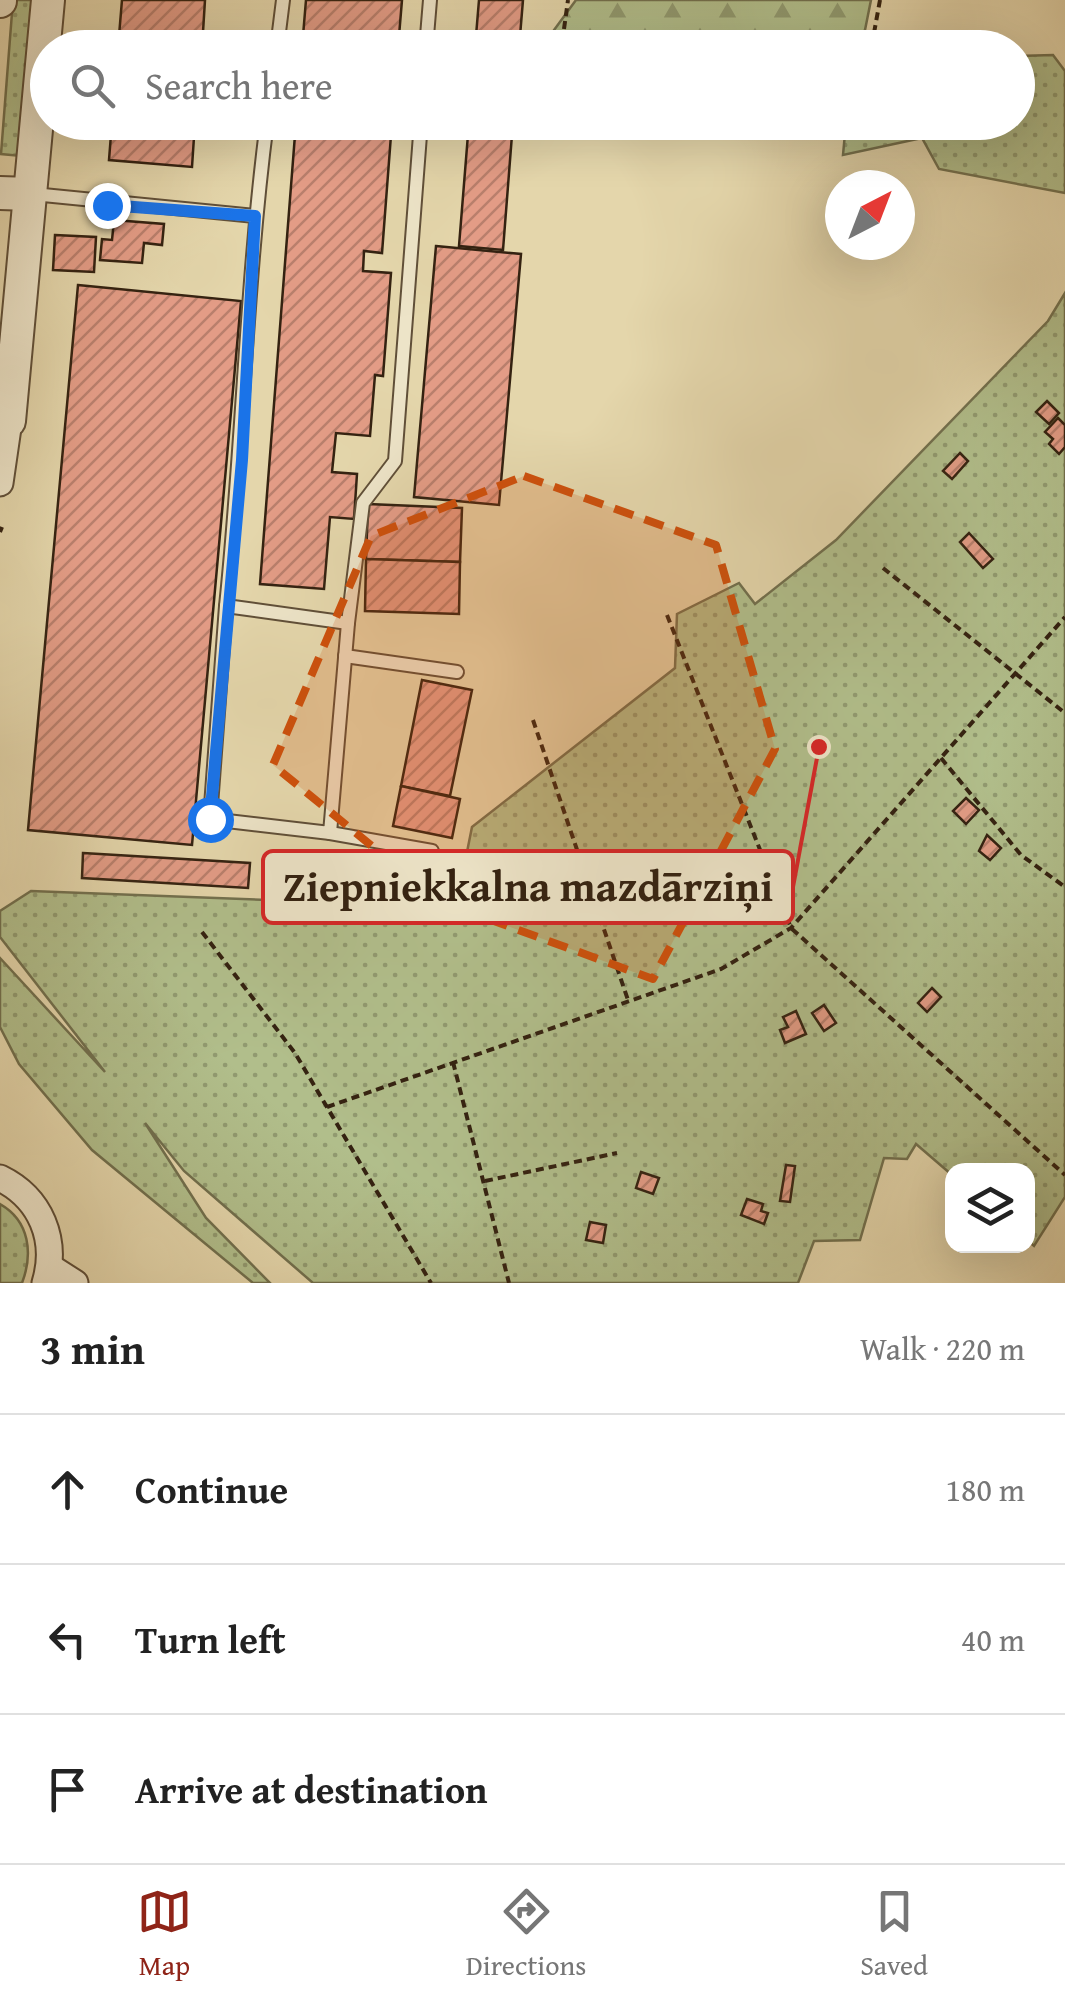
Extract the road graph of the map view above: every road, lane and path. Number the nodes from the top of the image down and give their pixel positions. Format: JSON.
{"nodes":[{"id":1,"x":48,"y":0,"type":"edge"},
{"id":2,"x":283,"y":0,"type":"edge"},
{"id":3,"x":430,"y":0,"type":"edge"},
{"id":4,"x":568,"y":0,"type":"edge"},
{"id":5,"x":880,"y":0,"type":"edge"},
{"id":6,"x":564,"y":29,"type":"dead end"},
{"id":7,"x":43,"y":30,"type":"edge"},
{"id":8,"x":279,"y":30,"type":"edge"},
{"id":9,"x":428,"y":30,"type":"edge"},
{"id":10,"x":875,"y":30,"type":"edge"},
{"id":11,"x":30,"y":106,"type":"edge"},
{"id":12,"x":265,"y":140,"type":"edge"},
{"id":13,"x":420,"y":140,"type":"edge"},
{"id":14,"x":15,"y":194,"type":"edge"},
{"id":15,"x":255,"y":216,"type":"junction"},
{"id":16,"x":5,"y":422,"type":"edge"},
{"id":17,"x":0,"y":483,"type":"edge"},
{"id":18,"x":883,"y":568,"type":"dead end"},
{"id":19,"x":226,"y":606,"type":"junction"},
{"id":20,"x":667,"y":615,"type":"dead end"},
{"id":21,"x":1065,"y":617,"type":"edge"},
{"id":22,"x":348,"y":622,"type":"junction"},
{"id":23,"x":345,"y":656,"type":"junction"},
{"id":24,"x":457,"y":672,"type":"dead end"},
{"id":25,"x":1014,"y":676,"type":"junction"},
{"id":26,"x":1065,"y":713,"type":"edge"},
{"id":27,"x":534,"y":720,"type":"dead end"},
{"id":28,"x":941,"y":758,"type":"junction"},
{"id":29,"x":330,"y":834,"type":"junction"},
{"id":30,"x":432,"y":850,"type":"dead end"},
{"id":31,"x":1065,"y":887,"type":"edge"},
{"id":32,"x":791,"y":928,"type":"junction"},
{"id":33,"x":202,"y":932,"type":"dead end"},
{"id":34,"x":628,"y":1004,"type":"junction"},
{"id":35,"x":453,"y":1062,"type":"junction"},
{"id":36,"x":327,"y":1106,"type":"junction"},
{"id":37,"x":617,"y":1153,"type":"dead end"},
{"id":38,"x":1065,"y":1175,"type":"edge"},
{"id":39,"x":0,"y":1178,"type":"edge"},
{"id":40,"x":483,"y":1182,"type":"junction"},
{"id":41,"x":48,"y":1275,"type":"edge"},
{"id":42,"x":76,"y":1283,"type":"edge"},
{"id":43,"x":431,"y":1283,"type":"edge"},
{"id":44,"x":509,"y":1283,"type":"edge"}],
"edges":[{"from":1,"to":7,"type":"street"},
{"from":2,"to":8,"type":"lane"},
{"from":3,"to":9,"type":"lane"},
{"from":4,"to":6,"type":"path"},
{"from":5,"to":10,"type":"path"},
{"from":11,"to":14,"type":"street"},
{"from":12,"to":15,"type":"lane"},
{"from":13,"to":22,"type":"lane"},
{"from":14,"to":15,"type":"lane"},
{"from":14,"to":16,"type":"street"},
{"from":15,"to":19,"type":"lane"},
{"from":16,"to":17,"type":"street"},
{"from":18,"to":25,"type":"path"},
{"from":19,"to":22,"type":"lane"},
{"from":19,"to":29,"type":"lane"},
{"from":20,"to":32,"type":"path"},
{"from":21,"to":25,"type":"path"},
{"from":22,"to":23,"type":"lane"},
{"from":23,"to":24,"type":"lane"},
{"from":23,"to":29,"type":"lane"},
{"from":25,"to":26,"type":"path"},
{"from":25,"to":28,"type":"path"},
{"from":27,"to":34,"type":"path"},
{"from":28,"to":31,"type":"path"},
{"from":28,"to":32,"type":"path"},
{"from":29,"to":30,"type":"lane"},
{"from":32,"to":34,"type":"path"},
{"from":32,"to":38,"type":"path"},
{"from":33,"to":36,"type":"path"},
{"from":34,"to":35,"type":"path"},
{"from":35,"to":36,"type":"path"},
{"from":35,"to":40,"type":"path"},
{"from":36,"to":43,"type":"path"},
{"from":37,"to":40,"type":"path"},
{"from":39,"to":41,"type":"street"},
{"from":40,"to":44,"type":"path"},
{"from":41,"to":42,"type":"street"}]}
